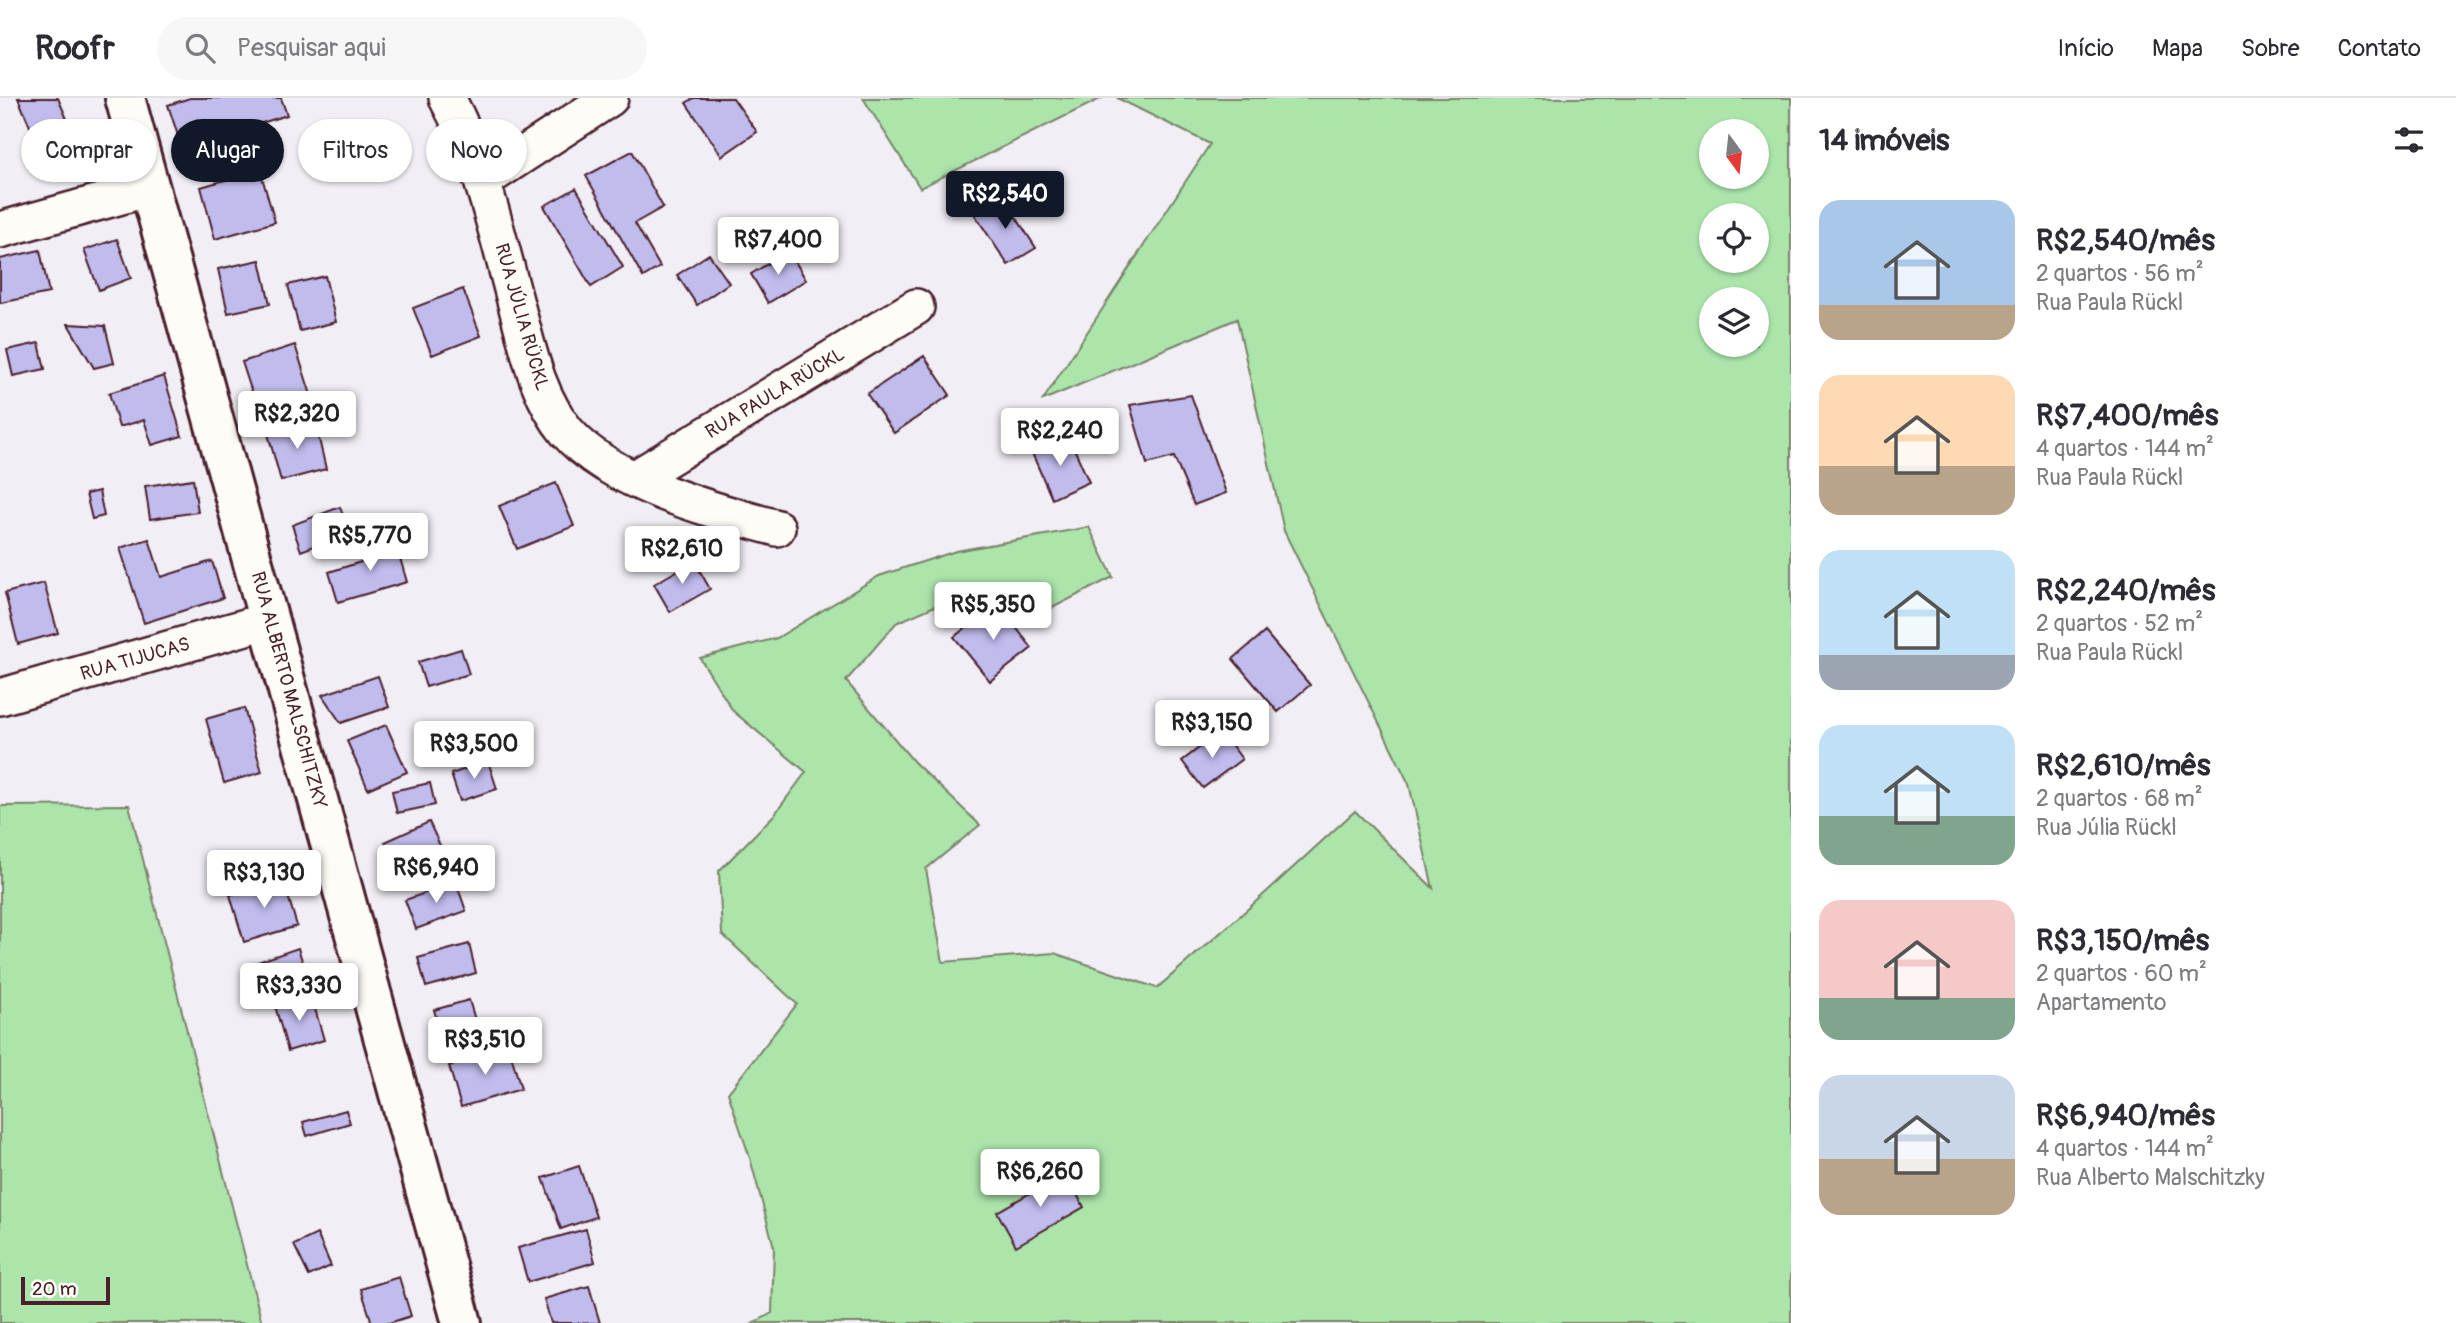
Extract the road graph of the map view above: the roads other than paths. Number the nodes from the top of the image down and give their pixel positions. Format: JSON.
{"nodes":[{"id":1,"x":125,"y":98,"type":"edge"},
{"id":2,"x":447,"y":98,"type":"edge"},
{"id":3,"x":610,"y":98,"type":"edge"},
{"id":4,"x":457,"y":119,"type":"edge"},
{"id":5,"x":527,"y":152,"type":"edge"},
{"id":6,"x":483,"y":182,"type":"edge"},
{"id":7,"x":150,"y":188,"type":"junction"},
{"id":8,"x":0,"y":230,"type":"edge"},
{"id":9,"x":916,"y":307,"type":"dead end"},
{"id":10,"x":635,"y":479,"type":"junction"},
{"id":11,"x":777,"y":528,"type":"dead end"},
{"id":12,"x":270,"y":620,"type":"junction"},
{"id":13,"x":0,"y":697,"type":"edge"},
{"id":14,"x":462,"y":1323,"type":"edge"}],
"edges":[{"from":1,"to":7,"type":"street","name":"RUA ALBERTO MALSCHITZKY"},
{"from":2,"to":4,"type":"street","name":"RUA JÚLIA RÜCKL"},
{"from":3,"to":5,"type":"street"},
{"from":6,"to":10,"type":"street","name":"RUA JÚLIA RÜCKL"},
{"from":7,"to":8,"type":"street"},
{"from":7,"to":12,"type":"street","name":"RUA ALBERTO MALSCHITZKY"},
{"from":9,"to":10,"type":"street","name":"RUA PAULA RÜCKL"},
{"from":10,"to":11,"type":"street","name":"RUA JÚLIA RÜCKL"},
{"from":12,"to":13,"type":"street","name":"RUA TIJUCAS"},
{"from":12,"to":14,"type":"street","name":"RUA ALBERTO MALSCHITZKY"}]}
